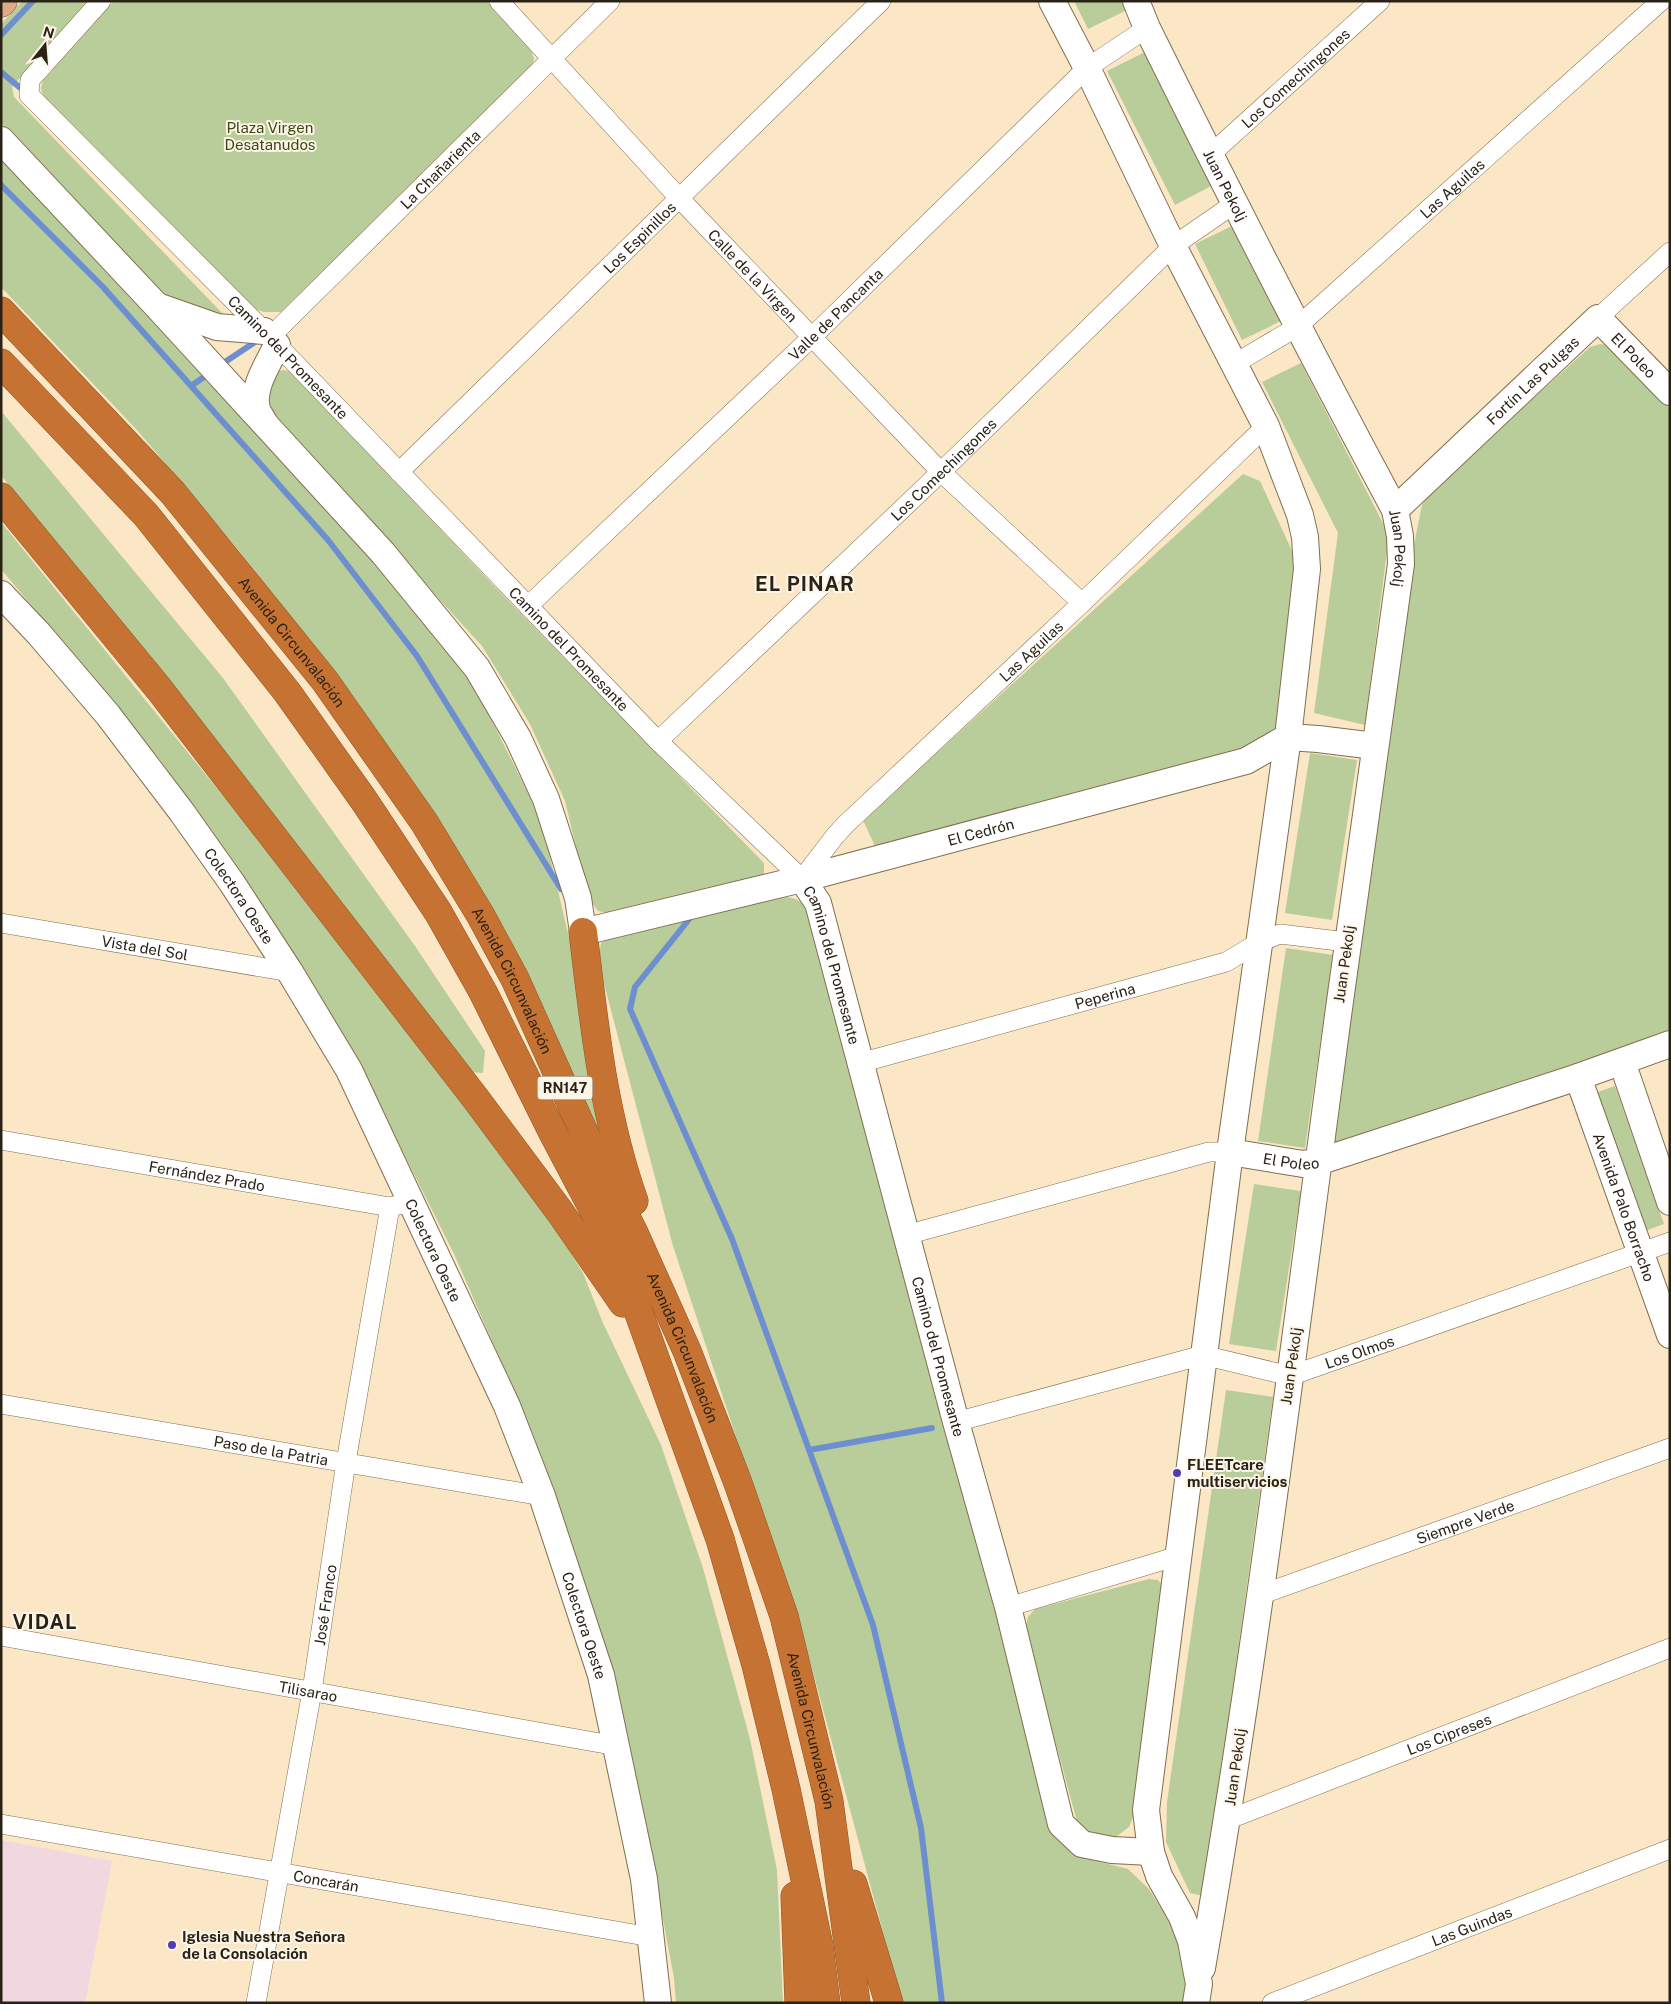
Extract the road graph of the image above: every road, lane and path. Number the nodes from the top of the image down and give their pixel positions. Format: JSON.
{"nodes":[{"id":1,"x":101,"y":1,"type":"edge"},
{"id":2,"x":499,"y":1,"type":"edge"},
{"id":3,"x":610,"y":1,"type":"edge"},
{"id":4,"x":881,"y":1,"type":"edge"},
{"id":5,"x":1052,"y":1,"type":"edge"},
{"id":6,"x":1136,"y":1,"type":"edge"},
{"id":7,"x":1380,"y":1,"type":"edge"},
{"id":8,"x":1661,"y":1,"type":"edge"},
{"id":9,"x":1147,"y":28,"type":"junction"},
{"id":10,"x":552,"y":59,"type":"junction"},
{"id":11,"x":1087,"y":68,"type":"junction"},
{"id":12,"x":1,"y":140,"type":"edge"},
{"id":13,"x":1210,"y":156,"type":"junction"},
{"id":14,"x":680,"y":199,"type":"junction"},
{"id":15,"x":1234,"y":204,"type":"junction"},
{"id":16,"x":1173,"y":246,"type":"junction"},
{"id":17,"x":1670,"y":252,"type":"edge"},
{"id":18,"x":155,"y":304,"type":"junction"},
{"id":19,"x":1,"y":311,"type":"edge"},
{"id":20,"x":1598,"y":318,"type":"junction"},
{"id":21,"x":1297,"y":327,"type":"junction"},
{"id":22,"x":812,"y":337,"type":"junction"},
{"id":23,"x":270,"y":338,"type":"junction"},
{"id":24,"x":1,"y":363,"type":"edge"},
{"id":25,"x":1234,"y":364,"type":"junction"},
{"id":26,"x":1670,"y":392,"type":"edge"},
{"id":27,"x":1266,"y":426,"type":"junction"},
{"id":28,"x":267,"y":427,"type":"junction"},
{"id":29,"x":399,"y":472,"type":"junction"},
{"id":30,"x":941,"y":472,"type":"junction"},
{"id":31,"x":1,"y":497,"type":"edge"},
{"id":32,"x":1395,"y":510,"type":"junction"},
{"id":33,"x":1,"y":594,"type":"edge"},
{"id":34,"x":1082,"y":603,"type":"junction"},
{"id":35,"x":528,"y":606,"type":"junction"},
{"id":36,"x":1288,"y":737,"type":"junction"},
{"id":37,"x":658,"y":741,"type":"junction"},
{"id":38,"x":1375,"y":746,"type":"junction"},
{"id":39,"x":802,"y":879,"type":"junction"},
{"id":40,"x":1,"y":923,"type":"edge"},
{"id":41,"x":583,"y":932,"type":"junction"},
{"id":42,"x":1347,"y":942,"type":"junction"},
{"id":43,"x":1258,"y":943,"type":"junction"},
{"id":44,"x":290,"y":972,"type":"junction"},
{"id":45,"x":1670,"y":1044,"type":"edge"},
{"id":46,"x":1622,"y":1062,"type":"junction"},
{"id":47,"x":860,"y":1063,"type":"junction"},
{"id":48,"x":1578,"y":1077,"type":"junction"},
{"id":49,"x":1,"y":1140,"type":"edge"},
{"id":50,"x":1230,"y":1152,"type":"junction"},
{"id":51,"x":1318,"y":1162,"type":"junction"},
{"id":52,"x":1670,"y":1202,"type":"edge"},
{"id":53,"x":401,"y":1204,"type":"junction"},
{"id":54,"x":906,"y":1235,"type":"junction"},
{"id":55,"x":1670,"y":1242,"type":"edge"},
{"id":56,"x":1640,"y":1253,"type":"junction"},
{"id":57,"x":1670,"y":1335,"type":"edge"},
{"id":58,"x":650,"y":1348,"type":"junction"},
{"id":59,"x":687,"y":1351,"type":"junction"},
{"id":60,"x":1203,"y":1355,"type":"junction"},
{"id":61,"x":1290,"y":1376,"type":"junction"},
{"id":62,"x":1,"y":1404,"type":"edge"},
{"id":63,"x":956,"y":1422,"type":"junction"},
{"id":64,"x":1670,"y":1448,"type":"edge"},
{"id":65,"x":346,"y":1462,"type":"junction"},
{"id":66,"x":542,"y":1496,"type":"junction"},
{"id":67,"x":1178,"y":1556,"type":"junction"},
{"id":68,"x":1260,"y":1595,"type":"junction"},
{"id":69,"x":1008,"y":1606,"type":"junction"},
{"id":70,"x":1,"y":1636,"type":"edge"},
{"id":71,"x":1670,"y":1648,"type":"edge"},
{"id":72,"x":312,"y":1691,"type":"junction"},
{"id":73,"x":617,"y":1746,"type":"junction"},
{"id":74,"x":828,"y":1801,"type":"junction"},
{"id":75,"x":791,"y":1815,"type":"junction"},
{"id":76,"x":1227,"y":1820,"type":"junction"},
{"id":77,"x":1,"y":1824,"type":"edge"},
{"id":78,"x":1670,"y":1849,"type":"edge"},
{"id":79,"x":1151,"y":1852,"type":"junction"},
{"id":80,"x":280,"y":1873,"type":"junction"},
{"id":81,"x":651,"y":1937,"type":"junction"},
{"id":82,"x":1198,"y":1993,"type":"edge"},
{"id":83,"x":256,"y":2003,"type":"edge"},
{"id":84,"x":658,"y":2003,"type":"edge"},
{"id":85,"x":799,"y":2003,"type":"edge"},
{"id":86,"x":826,"y":2003,"type":"edge"},
{"id":87,"x":856,"y":2003,"type":"edge"},
{"id":88,"x":889,"y":2003,"type":"edge"},
{"id":89,"x":1272,"y":2003,"type":"edge"}],
"edges":[{"from":1,"to":23,"type":"street","name":"Camino del Promesante"},
{"from":2,"to":10,"type":"street","name":"Calle de la Virgen"},
{"from":3,"to":10,"type":"street","name":"La Chañarienta"},
{"from":4,"to":14,"type":"street","name":"Los Espinillos"},
{"from":5,"to":11,"type":"street"},
{"from":6,"to":9,"type":"street","name":"Juan Pekolj"},
{"from":7,"to":13,"type":"street","name":"Los Comechingones"},
{"from":8,"to":21,"type":"street","name":"Las Aguilas"},
{"from":9,"to":11,"type":"street","name":"Valle de Pancanta"},
{"from":9,"to":13,"type":"street","name":"Juan Pekolj"},
{"from":10,"to":14,"type":"street","name":"Calle de la Virgen"},
{"from":10,"to":23,"type":"street","name":"La Chañarienta"},
{"from":11,"to":16,"type":"street"},
{"from":11,"to":22,"type":"street","name":"Valle de Pancanta"},
{"from":12,"to":18,"type":"street"},
{"from":13,"to":15,"type":"street","name":"Juan Pekolj"},
{"from":14,"to":22,"type":"street","name":"Calle de la Virgen"},
{"from":14,"to":29,"type":"street","name":"Los Espinillos"},
{"from":15,"to":16,"type":"street","name":"Los Comechingones"},
{"from":15,"to":21,"type":"street","name":"Juan Pekolj"},
{"from":16,"to":25,"type":"street"},
{"from":16,"to":30,"type":"street","name":"Los Comechingones"},
{"from":17,"to":20,"type":"street","name":"Fortín Las Pulgas"},
{"from":18,"to":23,"type":"street"},
{"from":18,"to":28,"type":"street"},
{"from":19,"to":59,"type":"highway","name":"Avenida Circunvalación","number":"RN147"},
{"from":20,"to":26,"type":"street","name":"El Poleo"},
{"from":20,"to":32,"type":"street","name":"Fortín Las Pulgas"},
{"from":21,"to":25,"type":"street","name":"Las Aguilas"},
{"from":21,"to":32,"type":"street","name":"Juan Pekolj"},
{"from":22,"to":30,"type":"street","name":"Calle de la Virgen"},
{"from":22,"to":35,"type":"street","name":"Valle de Pancanta"},
{"from":23,"to":28,"type":"street"},
{"from":23,"to":29,"type":"street","name":"Camino del Promesante"},
{"from":24,"to":58,"type":"highway","name":"Avenida Circunvalación","number":"RN147"},
{"from":25,"to":27,"type":"street"},
{"from":27,"to":34,"type":"street","name":"Las Aguilas"},
{"from":27,"to":36,"type":"street"},
{"from":28,"to":41,"type":"street"},
{"from":29,"to":35,"type":"street","name":"Camino del Promesante"},
{"from":30,"to":34,"type":"street","name":"Calle de la Virgen"},
{"from":30,"to":37,"type":"street","name":"Los Comechingones"},
{"from":31,"to":58,"type":"highway"},
{"from":32,"to":38,"type":"street","name":"Juan Pekolj"},
{"from":33,"to":44,"type":"street","name":"Colectora Oeste"},
{"from":34,"to":39,"type":"street","name":"Las Aguilas"},
{"from":35,"to":37,"type":"street","name":"Camino del Promesante"},
{"from":36,"to":38,"type":"street"},
{"from":36,"to":39,"type":"street","name":"El Cedrón"},
{"from":36,"to":43,"type":"street"},
{"from":37,"to":39,"type":"street","name":"Camino del Promesante"},
{"from":38,"to":42,"type":"street","name":"Juan Pekolj"},
{"from":39,"to":41,"type":"street","name":"El Cedrón"},
{"from":39,"to":47,"type":"street","name":"Camino del Promesante"},
{"from":40,"to":44,"type":"street","name":"Vista del Sol"},
{"from":41,"to":59,"type":"highway"},
{"from":42,"to":43,"type":"street","name":"Peperina"},
{"from":42,"to":51,"type":"street","name":"Juan Pekolj"},
{"from":43,"to":47,"type":"street","name":"Peperina"},
{"from":43,"to":50,"type":"street"},
{"from":44,"to":53,"type":"street","name":"Colectora Oeste"},
{"from":45,"to":46,"type":"street","name":"El Poleo"},
{"from":46,"to":48,"type":"street","name":"El Poleo"},
{"from":46,"to":52,"type":"street"},
{"from":47,"to":54,"type":"street","name":"Camino del Promesante"},
{"from":48,"to":51,"type":"street","name":"El Poleo"},
{"from":48,"to":56,"type":"street","name":"Avenida Palo Borracho"},
{"from":49,"to":53,"type":"street","name":"Fernández Prado"},
{"from":50,"to":51,"type":"street","name":"El Poleo"},
{"from":50,"to":54,"type":"street","name":"El Poleo"},
{"from":50,"to":60,"type":"street"},
{"from":51,"to":61,"type":"street","name":"Juan Pekolj"},
{"from":53,"to":65,"type":"street","name":"José Franco"},
{"from":53,"to":66,"type":"street","name":"Colectora Oeste"},
{"from":54,"to":63,"type":"street","name":"Camino del Promesante"},
{"from":55,"to":56,"type":"street","name":"Los Olmos"},
{"from":56,"to":57,"type":"street","name":"Avenida Palo Borracho"},
{"from":56,"to":61,"type":"street","name":"Los Olmos"},
{"from":58,"to":75,"type":"highway","name":"Avenida Circunvalación","number":"RN147"},
{"from":59,"to":74,"type":"highway","name":"Avenida Circunvalación","number":"RN147"},
{"from":60,"to":61,"type":"street"},
{"from":60,"to":63,"type":"street"},
{"from":60,"to":67,"type":"street"},
{"from":61,"to":68,"type":"street","name":"Juan Pekolj"},
{"from":62,"to":65,"type":"street","name":"Paso de la Patria"},
{"from":63,"to":69,"type":"street","name":"Camino del Promesante"},
{"from":64,"to":68,"type":"street","name":"Siempre Verde"},
{"from":65,"to":66,"type":"street","name":"Paso de la Patria"},
{"from":65,"to":72,"type":"street","name":"José Franco"},
{"from":66,"to":73,"type":"street","name":"Colectora Oeste"},
{"from":67,"to":69,"type":"street"},
{"from":67,"to":79,"type":"street"},
{"from":68,"to":76,"type":"street","name":"Juan Pekolj"},
{"from":69,"to":79,"type":"street","name":"Camino del Promesante"},
{"from":70,"to":72,"type":"street","name":"Tilisarao"},
{"from":71,"to":76,"type":"street","name":"Los Cipreses"},
{"from":72,"to":73,"type":"street","name":"Tilisarao"},
{"from":72,"to":80,"type":"street","name":"José Franco"},
{"from":73,"to":81,"type":"street","name":"Colectora Oeste"},
{"from":74,"to":87,"type":"highway","name":"Avenida Circunvalación","number":"RN147"},
{"from":74,"to":88,"type":"highway"},
{"from":75,"to":85,"type":"highway"},
{"from":75,"to":86,"type":"highway","name":"Avenida Circunvalación","number":"RN147"},
{"from":76,"to":82,"type":"street","name":"Juan Pekolj"},
{"from":77,"to":80,"type":"street","name":"Concarán"},
{"from":78,"to":89,"type":"street","name":"Las Guindas"},
{"from":79,"to":82,"type":"street"},
{"from":80,"to":81,"type":"street","name":"Concarán"},
{"from":80,"to":83,"type":"street","name":"José Franco"},
{"from":81,"to":84,"type":"street","name":"Colectora Oeste"}]}
